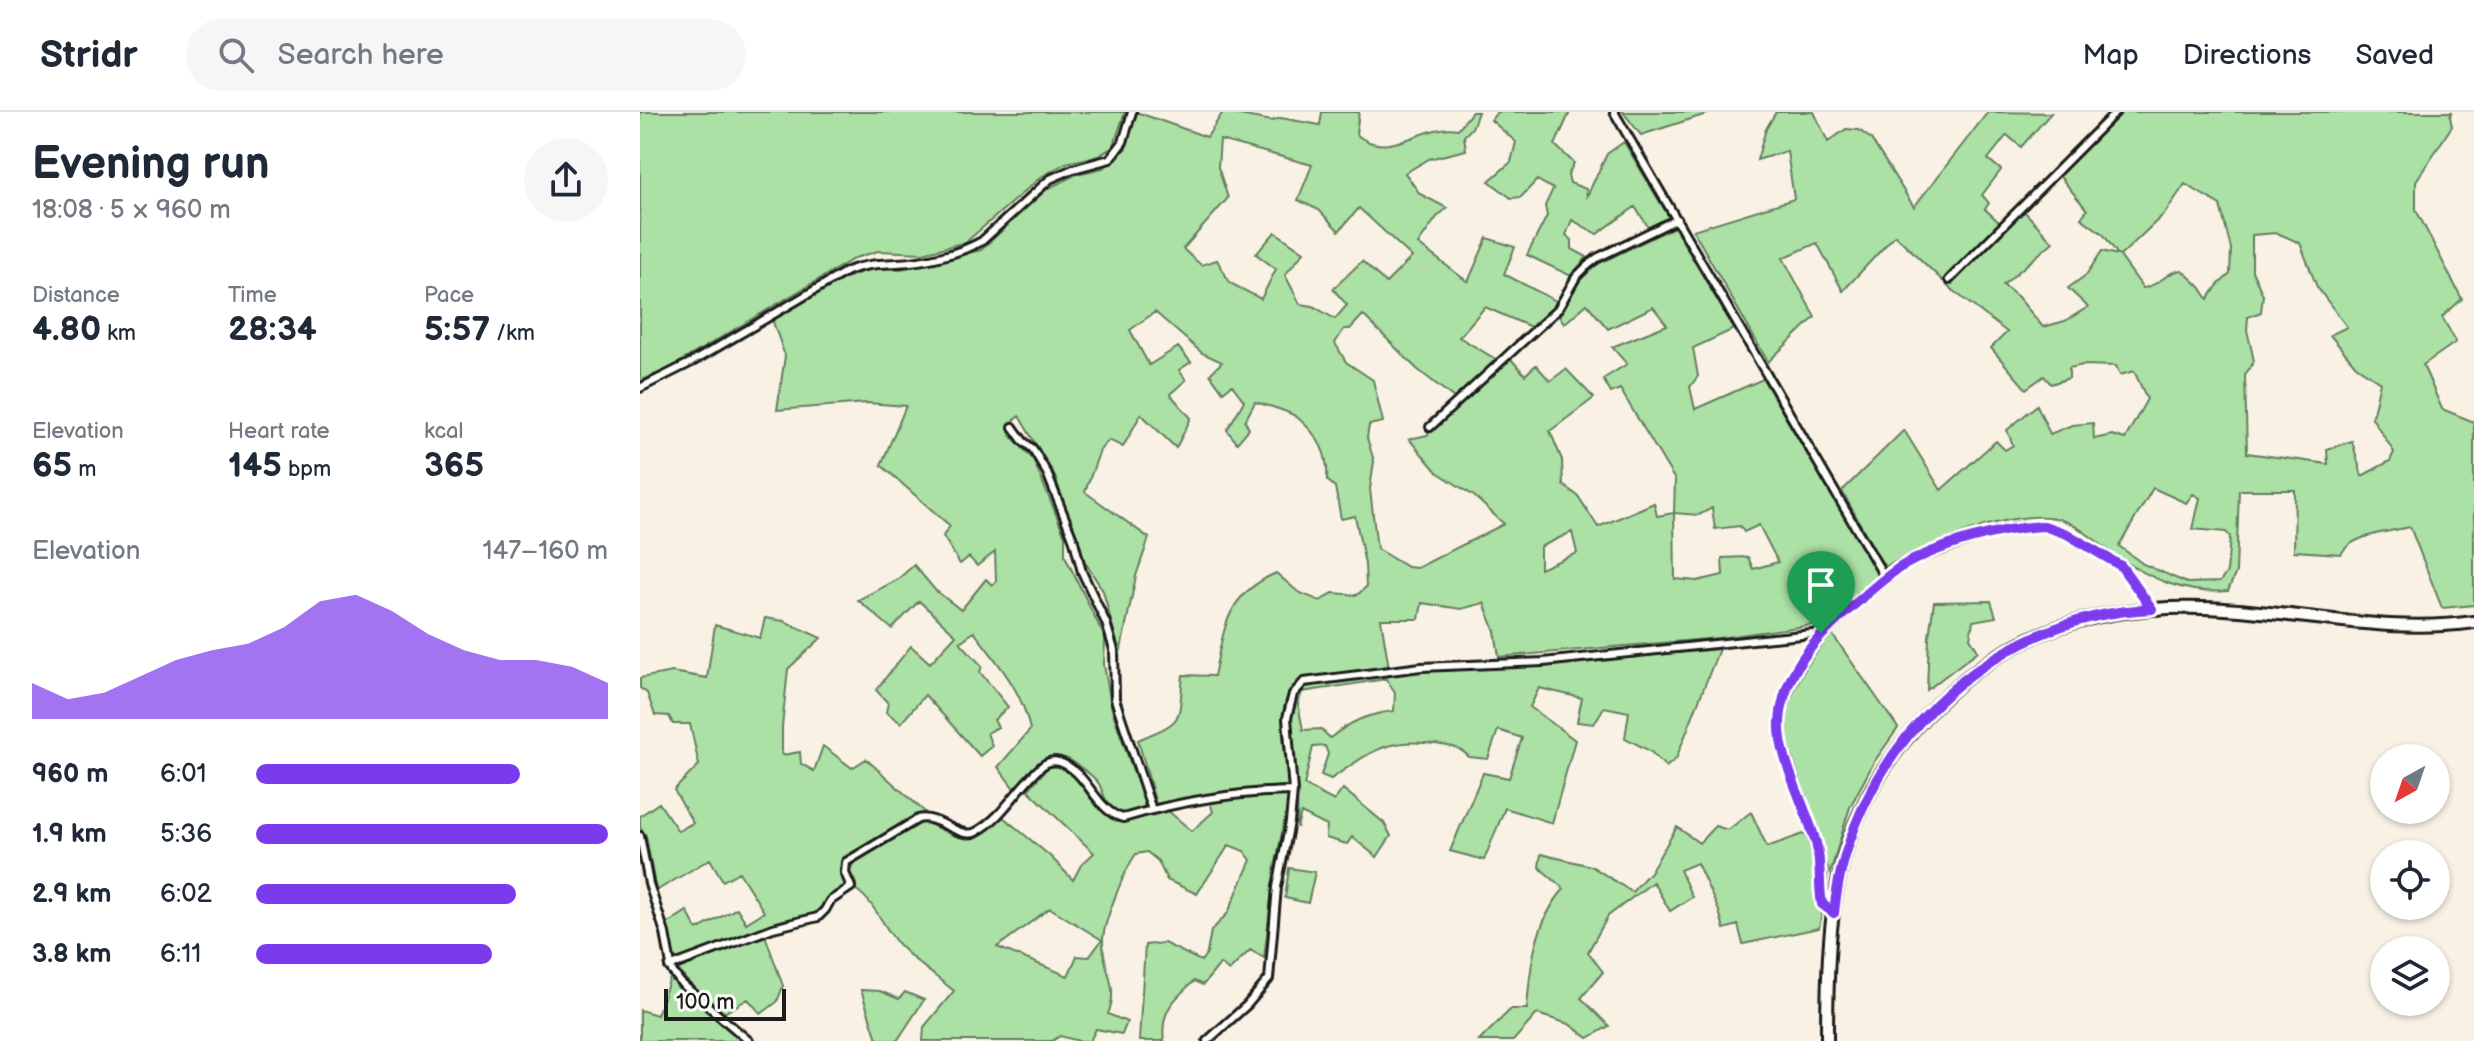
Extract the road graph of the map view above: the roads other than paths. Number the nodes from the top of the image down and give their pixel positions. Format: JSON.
{"nodes":[{"id":1,"x":1132,"y":112,"type":"edge"},
{"id":2,"x":1614,"y":112,"type":"edge"},
{"id":3,"x":2116,"y":112,"type":"edge"},
{"id":4,"x":1677,"y":219,"type":"junction"},
{"id":5,"x":1949,"y":280,"type":"dead end"},
{"id":6,"x":640,"y":388,"type":"edge"},
{"id":7,"x":1013,"y":427,"type":"dead end"},
{"id":8,"x":1430,"y":427,"type":"dead end"},
{"id":9,"x":1885,"y":578,"type":"junction"},
{"id":10,"x":2152,"y":609,"type":"junction"},
{"id":11,"x":2474,"y":622,"type":"edge"},
{"id":12,"x":1821,"y":633,"type":"junction"},
{"id":13,"x":1293,"y":791,"type":"junction"},
{"id":14,"x":1152,"y":810,"type":"junction"},
{"id":15,"x":640,"y":836,"type":"edge"},
{"id":16,"x":1834,"y":913,"type":"junction"},
{"id":17,"x":669,"y":967,"type":"junction"},
{"id":18,"x":749,"y":1041,"type":"edge"},
{"id":19,"x":1207,"y":1041,"type":"edge"},
{"id":20,"x":1827,"y":1041,"type":"edge"}],
"edges":[{"from":1,"to":6,"type":"street"},
{"from":2,"to":4,"type":"street"},
{"from":3,"to":5,"type":"street"},
{"from":4,"to":8,"type":"street"},
{"from":4,"to":9,"type":"street"},
{"from":7,"to":14,"type":"street"},
{"from":9,"to":10,"type":"street"},
{"from":9,"to":12,"type":"street"},
{"from":10,"to":11,"type":"main road"},
{"from":10,"to":16,"type":"main road"},
{"from":12,"to":13,"type":"street"},
{"from":12,"to":16,"type":"street"},
{"from":13,"to":14,"type":"street"},
{"from":13,"to":19,"type":"street"},
{"from":14,"to":17,"type":"street"},
{"from":15,"to":17,"type":"street"},
{"from":16,"to":20,"type":"main road"},
{"from":17,"to":18,"type":"street"}]}
